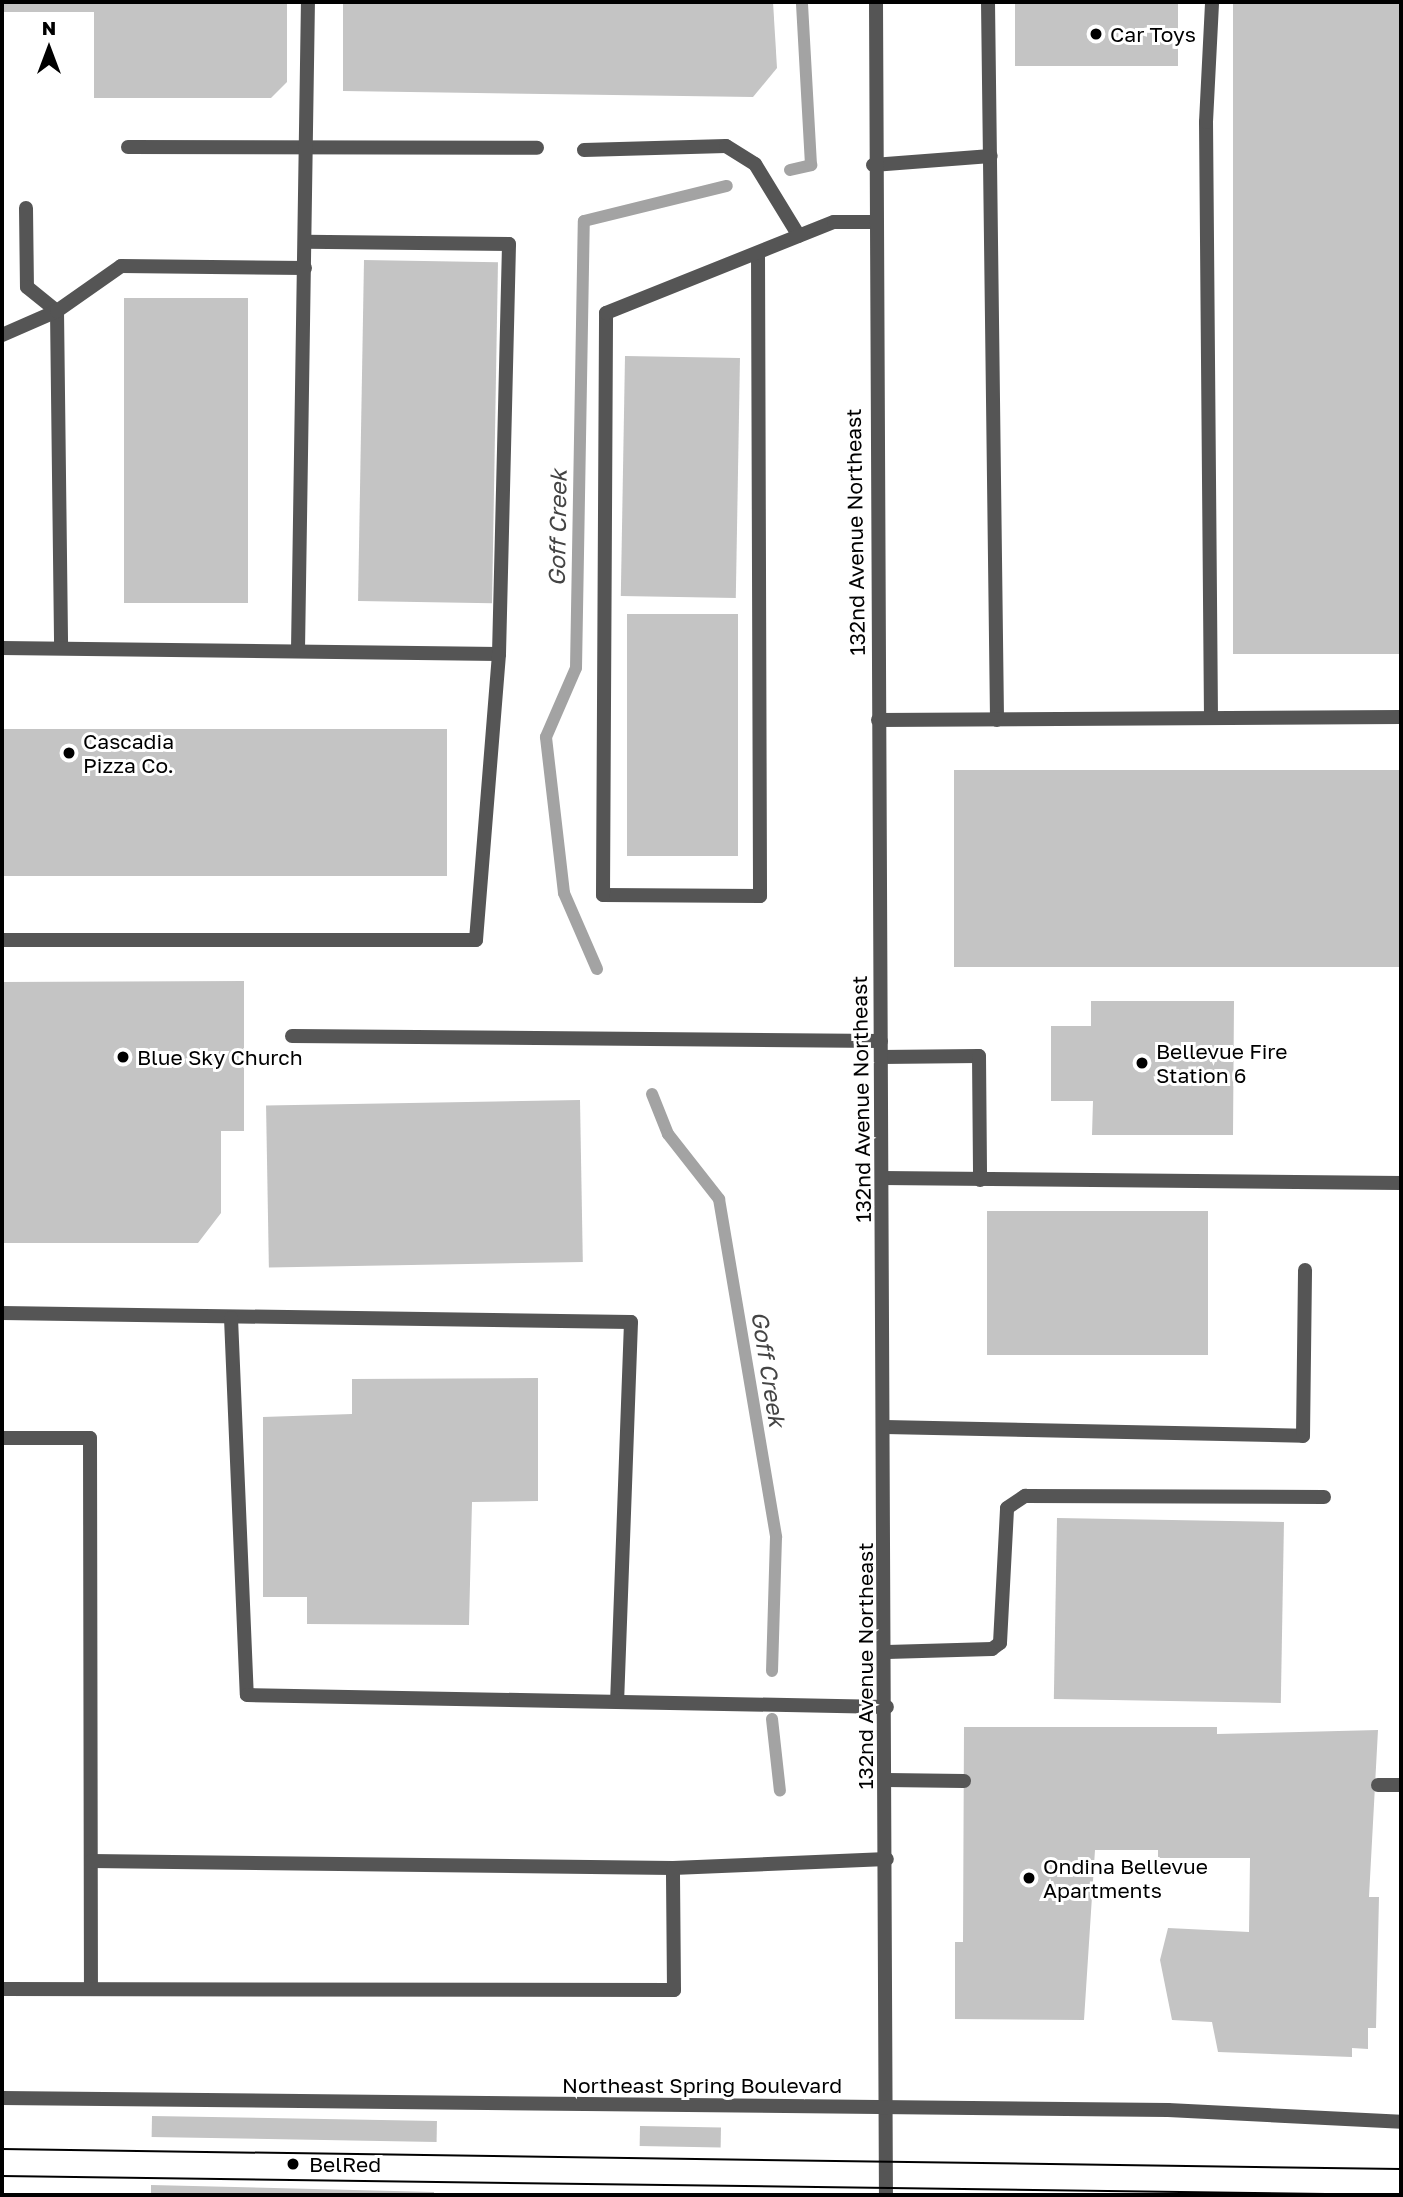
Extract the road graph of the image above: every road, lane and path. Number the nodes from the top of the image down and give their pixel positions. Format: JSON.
{"nodes":[{"id":1,"x":308,"y":2,"type":"edge"},
{"id":2,"x":876,"y":2,"type":"edge"},
{"id":3,"x":988,"y":2,"type":"edge"},
{"id":4,"x":1212,"y":2,"type":"edge"},
{"id":5,"x":128,"y":147,"type":"dead end"},
{"id":6,"x":307,"y":148,"type":"junction"},
{"id":7,"x":537,"y":148,"type":"dead end"},
{"id":8,"x":584,"y":150,"type":"dead end"},
{"id":9,"x":991,"y":156,"type":"junction"},
{"id":10,"x":873,"y":165,"type":"junction"},
{"id":11,"x":26,"y":208,"type":"dead end"},
{"id":12,"x":873,"y":222,"type":"junction"},
{"id":13,"x":799,"y":236,"type":"junction"},
{"id":14,"x":306,"y":242,"type":"junction"},
{"id":15,"x":758,"y":253,"type":"junction"},
{"id":16,"x":305,"y":268,"type":"junction"},
{"id":17,"x":57,"y":311,"type":"junction"},
{"id":18,"x":2,"y":335,"type":"edge"},
{"id":19,"x":2,"y":649,"type":"edge"},
{"id":20,"x":61,"y":649,"type":"junction"},
{"id":21,"x":298,"y":650,"type":"junction"},
{"id":22,"x":499,"y":654,"type":"junction"},
{"id":23,"x":1401,"y":717,"type":"edge"},
{"id":24,"x":1210,"y":718,"type":"junction"},
{"id":25,"x":878,"y":720,"type":"junction"},
{"id":26,"x":997,"y":720,"type":"junction"},
{"id":27,"x":2,"y":940,"type":"edge"},
{"id":28,"x":292,"y":1036,"type":"dead end"},
{"id":29,"x":881,"y":1049,"type":"junction"},
{"id":30,"x":882,"y":1178,"type":"junction"},
{"id":31,"x":980,"y":1180,"type":"junction"},
{"id":32,"x":1401,"y":1182,"type":"edge"},
{"id":33,"x":1305,"y":1270,"type":"dead end"},
{"id":34,"x":2,"y":1313,"type":"edge"},
{"id":35,"x":231,"y":1318,"type":"junction"},
{"id":36,"x":885,"y":1427,"type":"junction"},
{"id":37,"x":2,"y":1438,"type":"edge"},
{"id":38,"x":1324,"y":1497,"type":"dead end"},
{"id":39,"x":887,"y":1652,"type":"junction"},
{"id":40,"x":617,"y":1701,"type":"junction"},
{"id":41,"x":887,"y":1707,"type":"junction"},
{"id":42,"x":887,"y":1780,"type":"junction"},
{"id":43,"x":964,"y":1781,"type":"dead end"},
{"id":44,"x":1378,"y":1784,"type":"dead end"},
{"id":45,"x":1401,"y":1785,"type":"edge"},
{"id":46,"x":887,"y":1859,"type":"junction"},
{"id":47,"x":91,"y":1861,"type":"junction"},
{"id":48,"x":673,"y":1868,"type":"junction"},
{"id":49,"x":2,"y":1989,"type":"edge"},
{"id":50,"x":91,"y":1989,"type":"junction"},
{"id":51,"x":2,"y":2098,"type":"edge"},
{"id":52,"x":886,"y":2105,"type":"junction"},
{"id":53,"x":1401,"y":2122,"type":"edge"},
{"id":54,"x":886,"y":2195,"type":"edge"}],
"edges":[{"from":1,"to":6,"type":"street"},
{"from":2,"to":10,"type":"street","name":"132nd Avenue Northeast"},
{"from":3,"to":9,"type":"street"},
{"from":4,"to":24,"type":"street"},
{"from":5,"to":6,"type":"street"},
{"from":6,"to":7,"type":"street"},
{"from":6,"to":14,"type":"street"},
{"from":8,"to":13,"type":"street"},
{"from":9,"to":10,"type":"street"},
{"from":9,"to":26,"type":"street"},
{"from":10,"to":12,"type":"street","name":"132nd Avenue Northeast"},
{"from":11,"to":17,"type":"street"},
{"from":12,"to":13,"type":"street"},
{"from":12,"to":25,"type":"street","name":"132nd Avenue Northeast"},
{"from":13,"to":15,"type":"street"},
{"from":14,"to":16,"type":"street"},
{"from":14,"to":22,"type":"street"},
{"from":15,"to":15,"type":"street"},
{"from":16,"to":17,"type":"street"},
{"from":16,"to":21,"type":"street"},
{"from":17,"to":18,"type":"street"},
{"from":17,"to":20,"type":"street"},
{"from":19,"to":20,"type":"street"},
{"from":20,"to":21,"type":"street"},
{"from":21,"to":22,"type":"street"},
{"from":22,"to":27,"type":"street"},
{"from":23,"to":24,"type":"street"},
{"from":24,"to":26,"type":"street"},
{"from":25,"to":26,"type":"street"},
{"from":25,"to":29,"type":"street","name":"132nd Avenue Northeast"},
{"from":28,"to":29,"type":"street"},
{"from":29,"to":30,"type":"street","name":"132nd Avenue Northeast"},
{"from":29,"to":31,"type":"street"},
{"from":30,"to":31,"type":"street"},
{"from":30,"to":36,"type":"street","name":"132nd Avenue Northeast"},
{"from":31,"to":32,"type":"street"},
{"from":33,"to":36,"type":"street"},
{"from":34,"to":35,"type":"street"},
{"from":35,"to":40,"type":"street"},
{"from":35,"to":40,"type":"street"},
{"from":36,"to":39,"type":"street","name":"132nd Avenue Northeast"},
{"from":37,"to":47,"type":"street"},
{"from":38,"to":39,"type":"street"},
{"from":39,"to":41,"type":"street","name":"132nd Avenue Northeast"},
{"from":40,"to":41,"type":"street"},
{"from":41,"to":42,"type":"street","name":"132nd Avenue Northeast"},
{"from":42,"to":43,"type":"street"},
{"from":42,"to":46,"type":"street","name":"132nd Avenue Northeast"},
{"from":44,"to":45,"type":"street"},
{"from":46,"to":48,"type":"street"},
{"from":46,"to":52,"type":"street","name":"132nd Avenue Northeast"},
{"from":47,"to":48,"type":"street"},
{"from":47,"to":50,"type":"street"},
{"from":48,"to":50,"type":"street"},
{"from":49,"to":50,"type":"street"},
{"from":51,"to":52,"type":"street","name":"Northeast Spring Boulevard"},
{"from":52,"to":53,"type":"street","name":"Northeast Spring Boulevard"},
{"from":52,"to":54,"type":"street","name":"132nd Avenue Northeast"}]}
